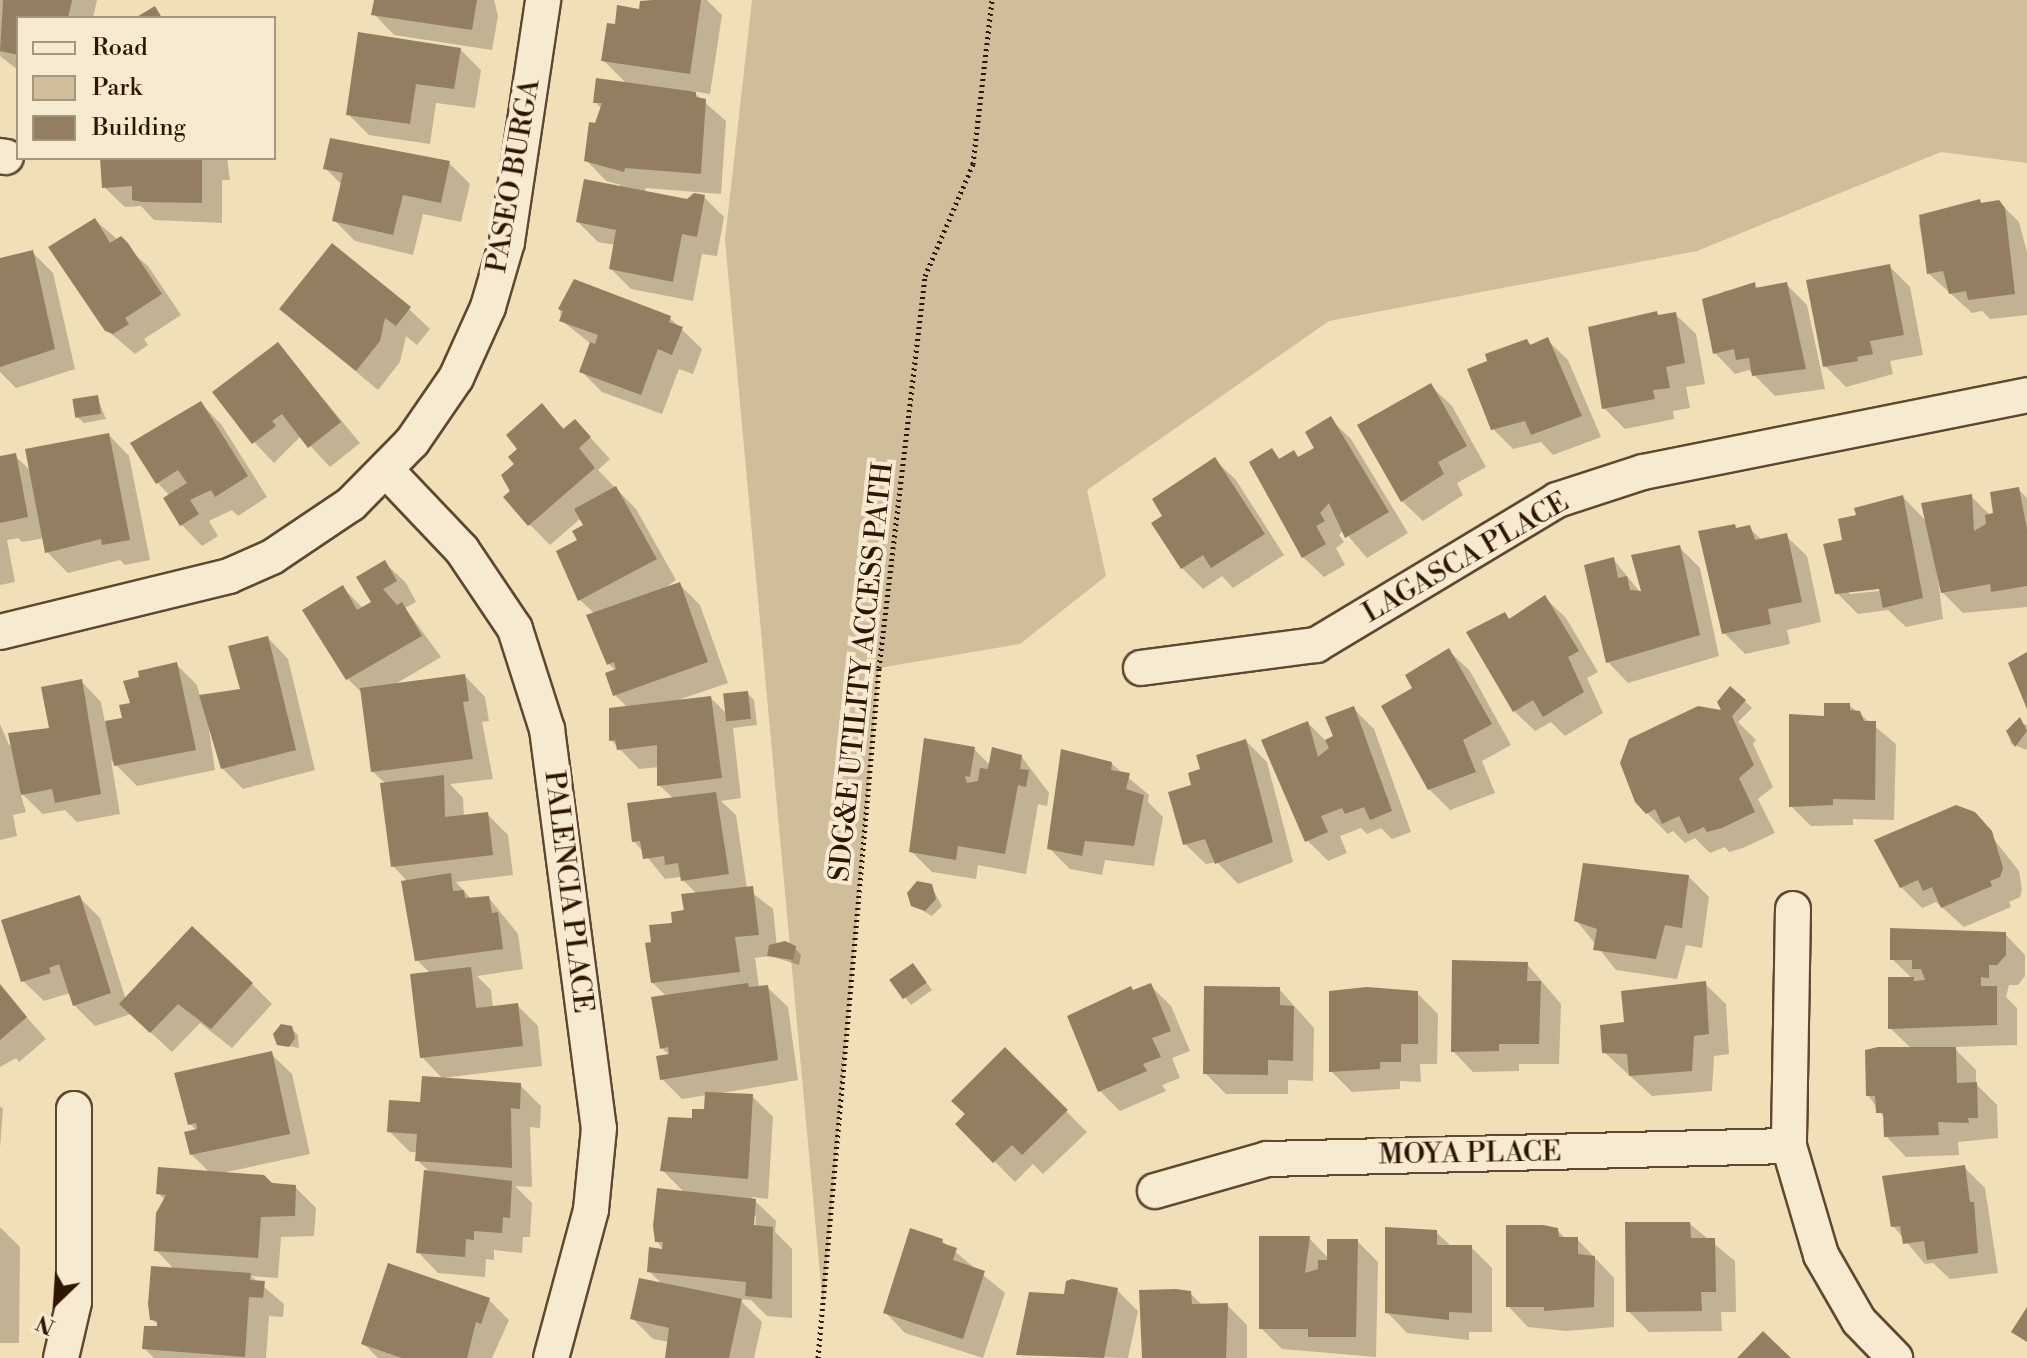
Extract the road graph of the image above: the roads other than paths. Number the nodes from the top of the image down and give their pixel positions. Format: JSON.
{"nodes":[{"id":1,"x":543,"y":0,"type":"edge"},
{"id":2,"x":2027,"y":395,"type":"edge"},
{"id":3,"x":387,"y":471,"type":"junction"},
{"id":4,"x":0,"y":632,"type":"edge"},
{"id":5,"x":1141,"y":668,"type":"dead end"},
{"id":6,"x":1793,"y":909,"type":"dead end"},
{"id":7,"x":74,"y":1109,"type":"dead end"},
{"id":8,"x":1789,"y":1146,"type":"junction"},
{"id":9,"x":1155,"y":1191,"type":"dead end"},
{"id":10,"x":61,"y":1358,"type":"edge"},
{"id":11,"x":551,"y":1358,"type":"edge"},
{"id":12,"x":1895,"y":1358,"type":"edge"}],
"edges":[{"from":1,"to":3,"type":"street","name":"PASEO BURGA"},
{"from":2,"to":5,"type":"street","name":"LAGASCA PLACE"},
{"from":3,"to":4,"type":"street","name":"PASEO BURGA"},
{"from":3,"to":11,"type":"street","name":"PALENCIA PLACE"},
{"from":6,"to":8,"type":"street"},
{"from":7,"to":10,"type":"street"},
{"from":8,"to":9,"type":"street","name":"MOYA PLACE"},
{"from":8,"to":12,"type":"street"}]}
